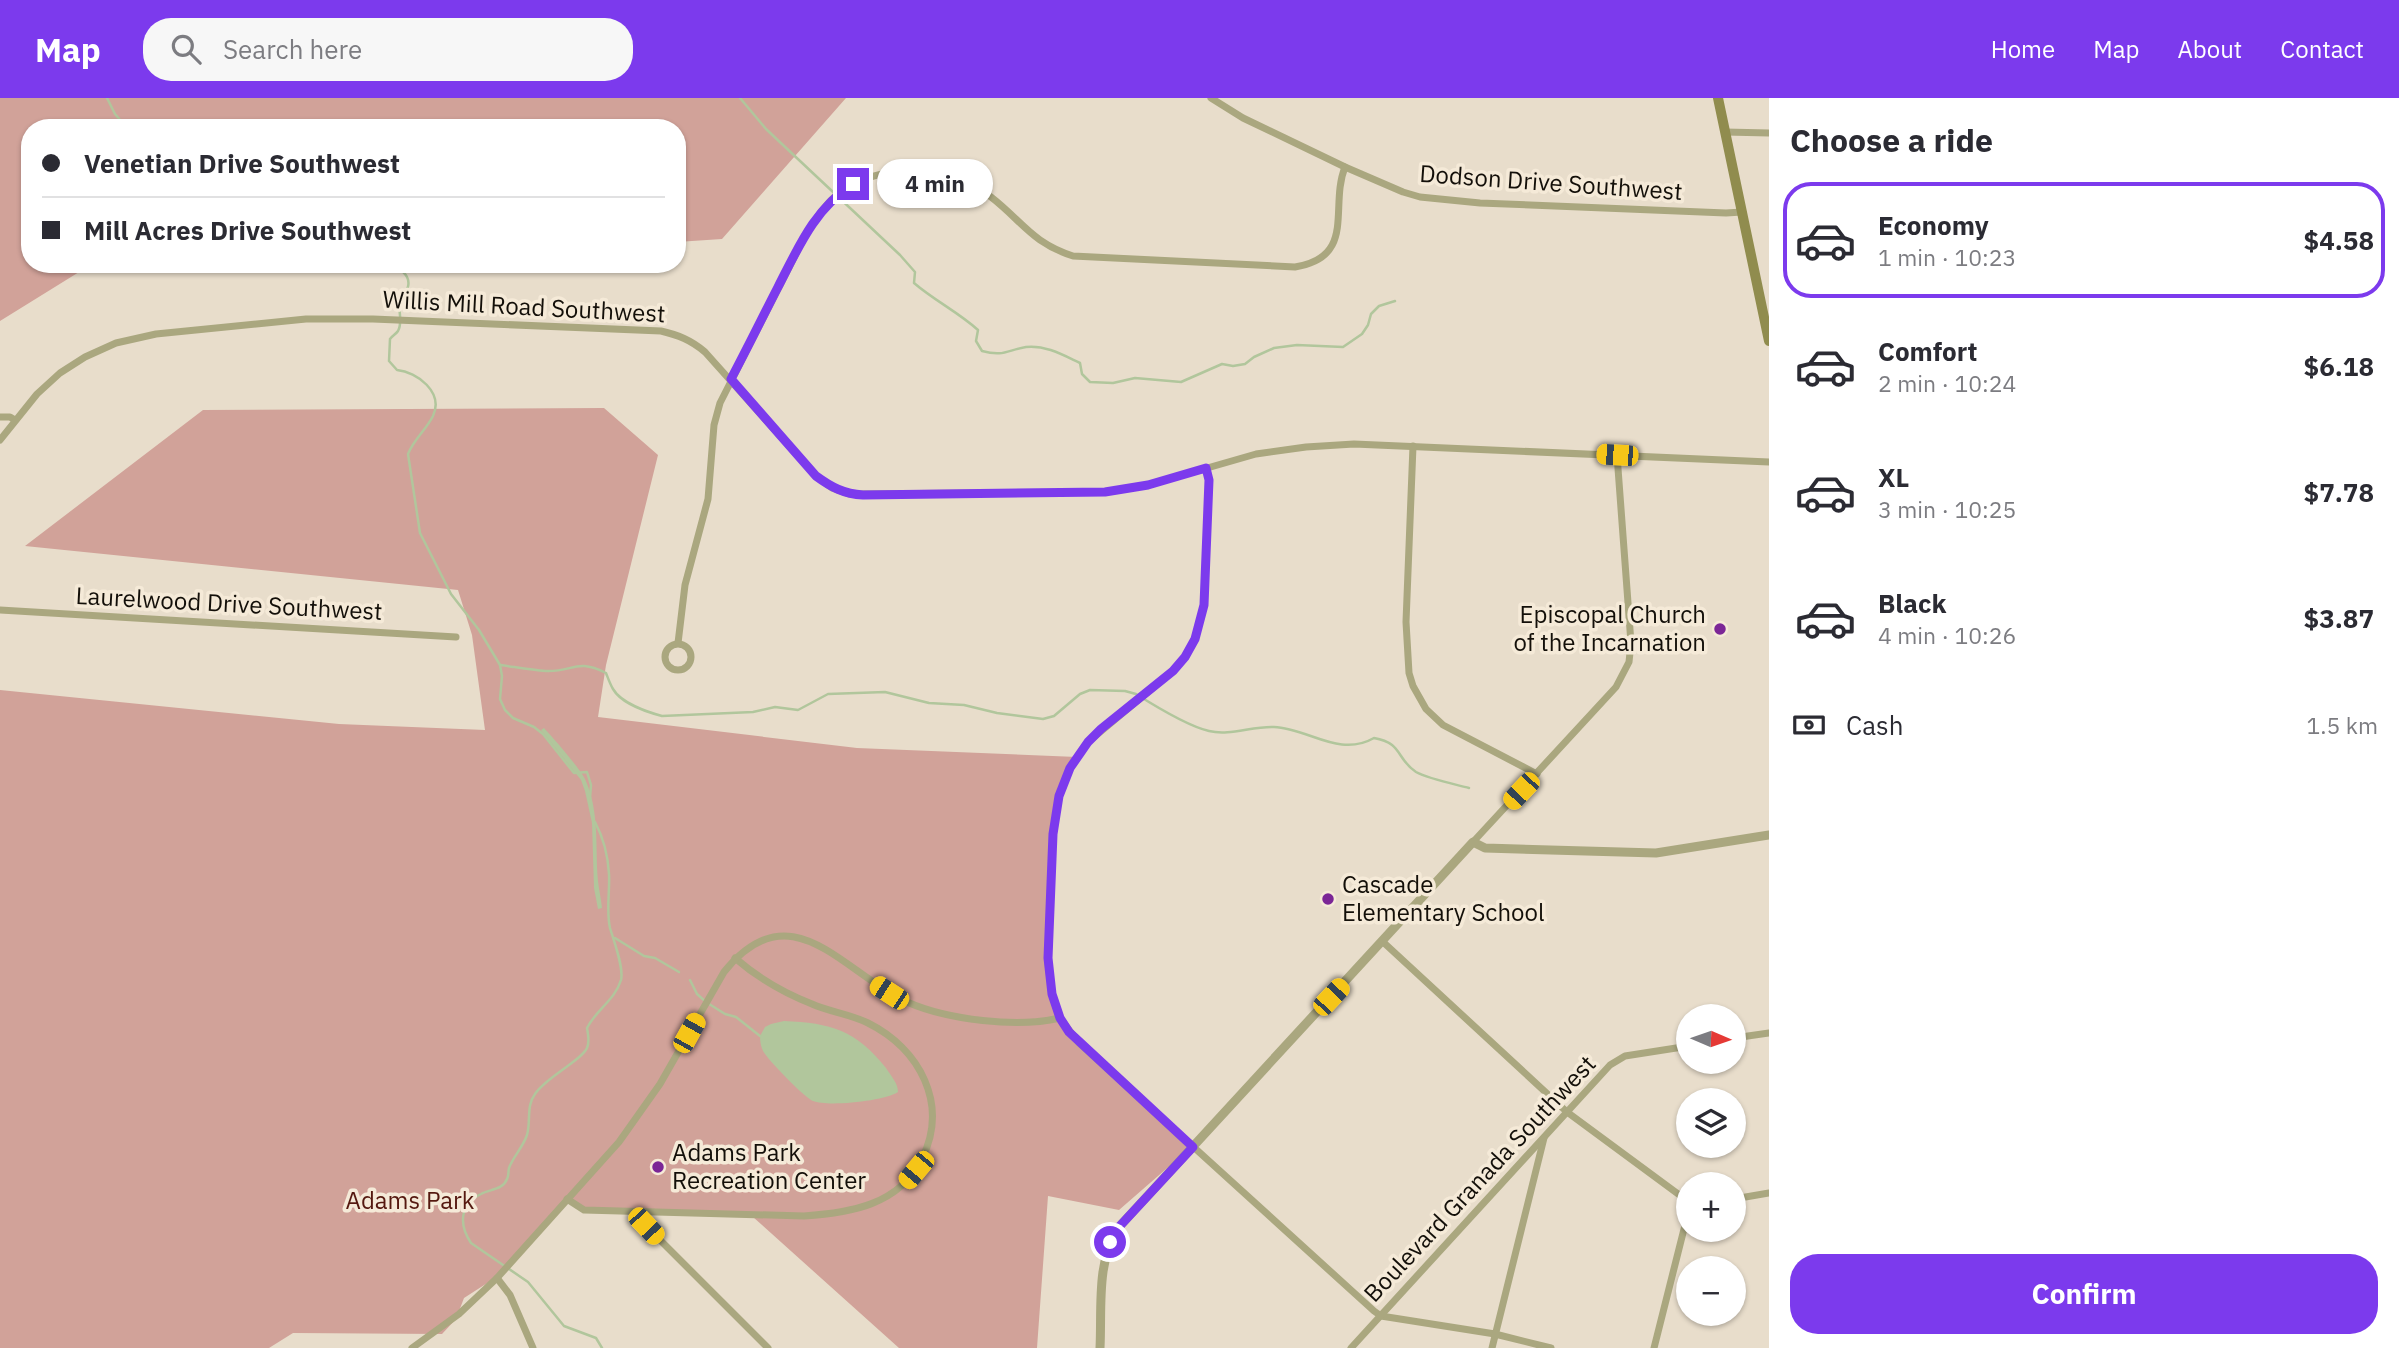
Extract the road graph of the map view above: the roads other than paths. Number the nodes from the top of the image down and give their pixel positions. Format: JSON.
{"nodes":[{"id":1,"x":1211,"y":98,"type":"edge"},
{"id":2,"x":1718,"y":98,"type":"edge"},
{"id":3,"x":1726,"y":132,"type":"junction"},
{"id":4,"x":1769,"y":133,"type":"edge"},
{"id":5,"x":1345,"y":166,"type":"junction"},
{"id":6,"x":1742,"y":212,"type":"junction"},
{"id":7,"x":1769,"y":341,"type":"edge"},
{"id":8,"x":731,"y":379,"type":"junction"},
{"id":9,"x":0,"y":417,"type":"edge"},
{"id":10,"x":15,"y":421,"type":"junction"},
{"id":11,"x":0,"y":440,"type":"edge"},
{"id":12,"x":1413,"y":446,"type":"junction"},
{"id":13,"x":1617,"y":455,"type":"junction"},
{"id":14,"x":1769,"y":462,"type":"edge"},
{"id":15,"x":1206,"y":468,"type":"junction"},
{"id":16,"x":0,"y":610,"type":"edge"},
{"id":17,"x":456,"y":637,"type":"dead end"},
{"id":18,"x":678,"y":643,"type":"dead end"},
{"id":19,"x":1537,"y":774,"type":"junction"},
{"id":20,"x":1769,"y":835,"type":"edge"},
{"id":21,"x":1474,"y":842,"type":"junction"},
{"id":22,"x":1382,"y":941,"type":"junction"},
{"id":23,"x":735,"y":958,"type":"junction"},
{"id":24,"x":1060,"y":1018,"type":"junction"},
{"id":25,"x":1769,"y":1032,"type":"edge"},
{"id":26,"x":1746,"y":1036,"type":"edge"},
{"id":27,"x":1676,"y":1048,"type":"edge"},
{"id":28,"x":1567,"y":1112,"type":"junction"},
{"id":29,"x":1545,"y":1136,"type":"junction"},
{"id":30,"x":1193,"y":1147,"type":"junction"},
{"id":31,"x":1676,"y":1192,"type":"edge"},
{"id":32,"x":1769,"y":1193,"type":"edge"},
{"id":33,"x":1746,"y":1197,"type":"edge"},
{"id":34,"x":566,"y":1199,"type":"junction"},
{"id":35,"x":643,"y":1212,"type":"junction"},
{"id":36,"x":1681,"y":1242,"type":"edge"},
{"id":37,"x":497,"y":1278,"type":"junction"},
{"id":38,"x":1381,"y":1315,"type":"junction"},
{"id":39,"x":1495,"y":1334,"type":"junction"},
{"id":40,"x":412,"y":1348,"type":"edge"},
{"id":41,"x":533,"y":1348,"type":"edge"},
{"id":42,"x":768,"y":1348,"type":"edge"},
{"id":43,"x":1100,"y":1348,"type":"edge"},
{"id":44,"x":1351,"y":1348,"type":"edge"},
{"id":45,"x":1492,"y":1348,"type":"edge"},
{"id":46,"x":1551,"y":1348,"type":"edge"},
{"id":47,"x":1654,"y":1348,"type":"edge"}],
"edges":[{"from":1,"to":5,"type":"street","name":"Dodson Drive Southwest"},
{"from":2,"to":3,"type":"main road"},
{"from":3,"to":4,"type":"street"},
{"from":3,"to":6,"type":"main road"},
{"from":5,"to":6,"type":"street","name":"Dodson Drive Southwest"},
{"from":5,"to":8,"type":"street"},
{"from":6,"to":7,"type":"main road"},
{"from":8,"to":10,"type":"street","name":"Willis Mill Road Southwest"},
{"from":8,"to":15,"type":"street","name":"Willis Mill Road Southwest"},
{"from":8,"to":18,"type":"street"},
{"from":9,"to":10,"type":"street"},
{"from":10,"to":11,"type":"street","name":"Willis Mill Road Southwest"},
{"from":12,"to":13,"type":"street","name":"Willis Mill Road Southwest"},
{"from":12,"to":15,"type":"street","name":"Willis Mill Road Southwest"},
{"from":12,"to":19,"type":"street"},
{"from":13,"to":14,"type":"street","name":"Willis Mill Road Southwest"},
{"from":13,"to":19,"type":"street"},
{"from":15,"to":24,"type":"street"},
{"from":16,"to":17,"type":"street","name":"Laurelwood Drive Southwest"},
{"from":19,"to":21,"type":"street"},
{"from":20,"to":21,"type":"street"},
{"from":21,"to":22,"type":"street"},
{"from":22,"to":28,"type":"street"},
{"from":22,"to":30,"type":"street"},
{"from":23,"to":24,"type":"street"},
{"from":23,"to":34,"type":"street"},
{"from":23,"to":35,"type":"street"},
{"from":24,"to":30,"type":"street"},
{"from":25,"to":26,"type":"street"},
{"from":27,"to":28,"type":"street","name":"Boulevard Granada Southwest"},
{"from":28,"to":29,"type":"street","name":"Boulevard Granada Southwest"},
{"from":28,"to":31,"type":"street"},
{"from":29,"to":38,"type":"street","name":"Boulevard Granada Southwest"},
{"from":29,"to":39,"type":"street"},
{"from":30,"to":38,"type":"street"},
{"from":30,"to":43,"type":"street"},
{"from":32,"to":33,"type":"street"},
{"from":34,"to":35,"type":"street"},
{"from":34,"to":37,"type":"street"},
{"from":35,"to":42,"type":"street"},
{"from":36,"to":47,"type":"street"},
{"from":37,"to":40,"type":"street"},
{"from":37,"to":41,"type":"street"},
{"from":38,"to":39,"type":"street"},
{"from":38,"to":44,"type":"street","name":"Boulevard Granada Southwest"},
{"from":39,"to":45,"type":"street"},
{"from":39,"to":46,"type":"street"}]}
